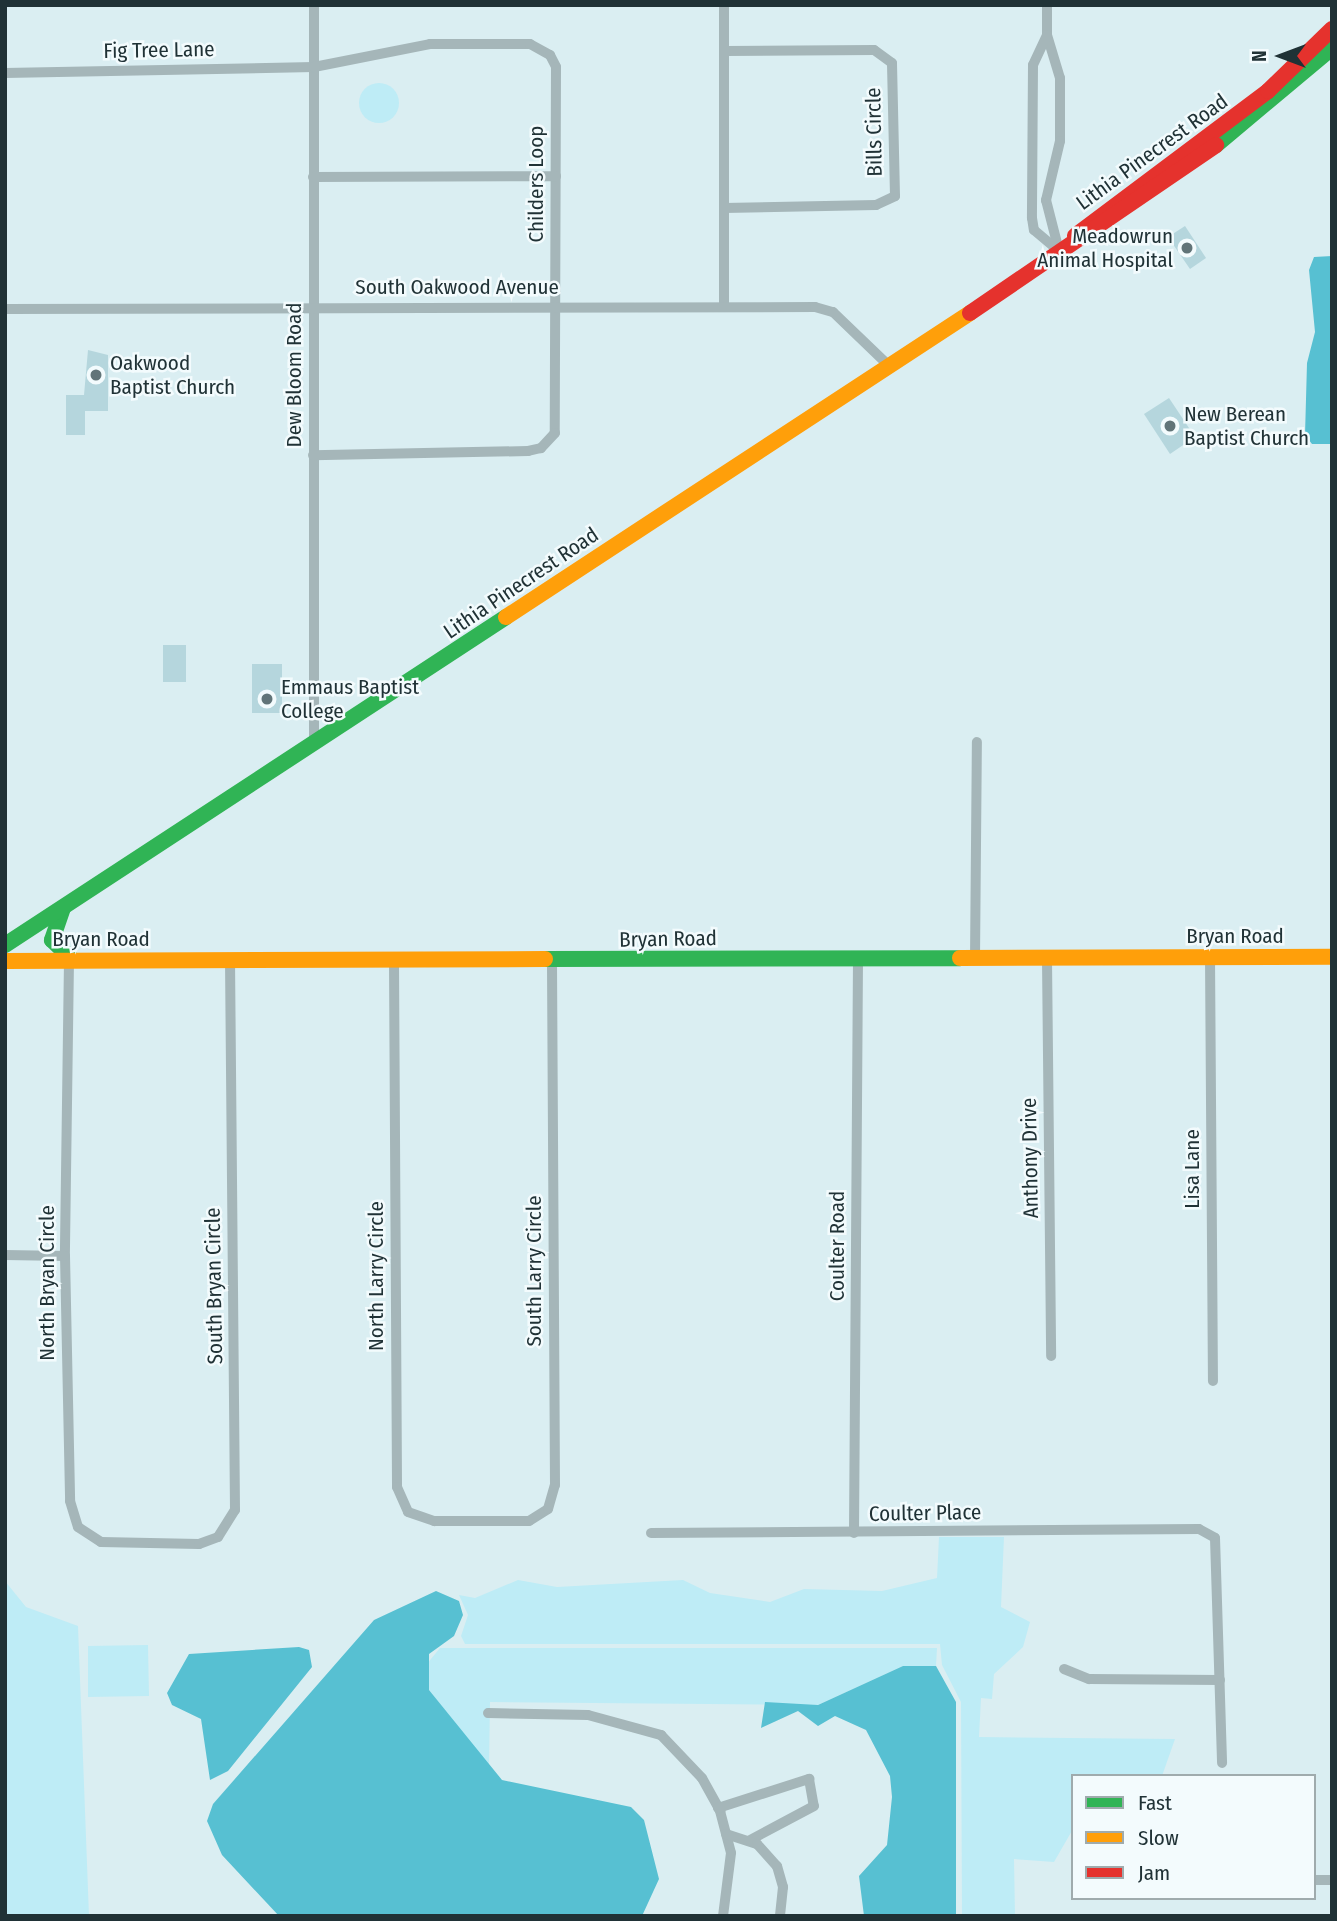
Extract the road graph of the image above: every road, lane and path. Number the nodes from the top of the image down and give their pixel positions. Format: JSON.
{"nodes":[{"id":1,"x":314,"y":5,"type":"edge"},
{"id":2,"x":724,"y":5,"type":"edge"},
{"id":3,"x":1047,"y":5,"type":"edge"},
{"id":4,"x":1332,"y":29,"type":"edge"},
{"id":5,"x":1046,"y":34,"type":"junction"},
{"id":6,"x":1332,"y":48,"type":"edge"},
{"id":7,"x":726,"y":51,"type":"junction"},
{"id":8,"x":314,"y":67,"type":"junction"},
{"id":9,"x":5,"y":73,"type":"edge"},
{"id":10,"x":1191,"y":152,"type":"junction"},
{"id":11,"x":1180,"y":175,"type":"junction"},
{"id":12,"x":556,"y":176,"type":"junction"},
{"id":13,"x":313,"y":177,"type":"junction"},
{"id":14,"x":724,"y":208,"type":"junction"},
{"id":15,"x":1059,"y":251,"type":"junction"},
{"id":16,"x":555,"y":305,"type":"junction"},
{"id":17,"x":724,"y":306,"type":"junction"},
{"id":18,"x":313,"y":307,"type":"junction"},
{"id":19,"x":5,"y":309,"type":"edge"},
{"id":20,"x":888,"y":365,"type":"junction"},
{"id":21,"x":313,"y":455,"type":"junction"},
{"id":22,"x":977,"y":742,"type":"dead end"},
{"id":23,"x":314,"y":745,"type":"junction"},
{"id":24,"x":64,"y":906,"type":"junction"},
{"id":25,"x":5,"y":945,"type":"edge"},
{"id":26,"x":1210,"y":957,"type":"junction"},
{"id":27,"x":1332,"y":957,"type":"edge"},
{"id":28,"x":858,"y":959,"type":"junction"},
{"id":29,"x":975,"y":959,"type":"junction"},
{"id":30,"x":1046,"y":959,"type":"junction"},
{"id":31,"x":72,"y":960,"type":"junction"},
{"id":32,"x":230,"y":960,"type":"junction"},
{"id":33,"x":5,"y":961,"type":"edge"},
{"id":34,"x":394,"y":962,"type":"junction"},
{"id":35,"x":552,"y":962,"type":"junction"},
{"id":36,"x":5,"y":1255,"type":"edge"},
{"id":37,"x":65,"y":1256,"type":"junction"},
{"id":38,"x":1051,"y":1356,"type":"dead end"},
{"id":39,"x":1213,"y":1381,"type":"dead end"},
{"id":40,"x":481,"y":1521,"type":"joint"},
{"id":41,"x":651,"y":1533,"type":"dead end"},
{"id":42,"x":854,"y":1533,"type":"junction"},
{"id":43,"x":150,"y":1542,"type":"joint"},
{"id":44,"x":1064,"y":1669,"type":"dead end"},
{"id":45,"x":1220,"y":1680,"type":"junction"},
{"id":46,"x":488,"y":1713,"type":"dead end"},
{"id":47,"x":1222,"y":1763,"type":"dead end"},
{"id":48,"x":718,"y":1808,"type":"junction"},
{"id":49,"x":726,"y":1834,"type":"junction"},
{"id":50,"x":750,"y":1840,"type":"junction"},
{"id":51,"x":723,"y":1916,"type":"edge"},
{"id":52,"x":780,"y":1916,"type":"edge"}],
"edges":[{"from":1,"to":8,"type":"street","name":"Dew Bloom Road"},
{"from":2,"to":7,"type":"street"},
{"from":3,"to":5,"type":"street"},
{"from":4,"to":10,"type":"main road","name":"Lithia Pinecrest Road"},
{"from":5,"to":15,"type":"street"},
{"from":5,"to":15,"type":"street"},
{"from":6,"to":11,"type":"main road","name":"Lithia Pinecrest Road"},
{"from":7,"to":14,"type":"street"},
{"from":7,"to":14,"type":"street","name":"Bills Circle"},
{"from":8,"to":9,"type":"street","name":"Fig Tree Lane"},
{"from":8,"to":12,"type":"street","name":"Childers Loop"},
{"from":8,"to":13,"type":"street","name":"Dew Bloom Road"},
{"from":10,"to":11,"type":"main road"},
{"from":10,"to":15,"type":"main road","name":"Lithia Pinecrest Road"},
{"from":11,"to":15,"type":"main road","name":"Lithia Pinecrest Road"},
{"from":12,"to":13,"type":"street"},
{"from":12,"to":16,"type":"street","name":"Childers Loop"},
{"from":13,"to":18,"type":"street","name":"Dew Bloom Road"},
{"from":14,"to":17,"type":"street"},
{"from":15,"to":20,"type":"main road","name":"Lithia Pinecrest Road"},
{"from":16,"to":17,"type":"street","name":"South Oakwood Avenue"},
{"from":16,"to":18,"type":"street","name":"South Oakwood Avenue"},
{"from":16,"to":21,"type":"street","name":"Childers Loop"},
{"from":17,"to":20,"type":"street","name":"South Oakwood Avenue"},
{"from":18,"to":19,"type":"street","name":"South Oakwood Avenue"},
{"from":18,"to":21,"type":"street","name":"Dew Bloom Road"},
{"from":20,"to":23,"type":"main road","name":"Lithia Pinecrest Road"},
{"from":21,"to":23,"type":"street","name":"Dew Bloom Road"},
{"from":22,"to":29,"type":"street"},
{"from":23,"to":24,"type":"main road","name":"Lithia Pinecrest Road"},
{"from":24,"to":25,"type":"main road","name":"Lithia Pinecrest Road"},
{"from":24,"to":31,"type":"main road"},
{"from":26,"to":27,"type":"main road","name":"Bryan Road"},
{"from":26,"to":30,"type":"main road","name":"Bryan Road"},
{"from":26,"to":39,"type":"street","name":"Lisa Lane"},
{"from":28,"to":29,"type":"main road","name":"Bryan Road"},
{"from":28,"to":35,"type":"main road","name":"Bryan Road"},
{"from":28,"to":42,"type":"street","name":"Coulter Road"},
{"from":29,"to":30,"type":"main road","name":"Bryan Road"},
{"from":30,"to":38,"type":"street","name":"Anthony Drive"},
{"from":31,"to":32,"type":"main road","name":"Bryan Road"},
{"from":31,"to":33,"type":"main road","name":"Bryan Road"},
{"from":31,"to":37,"type":"street","name":"North Bryan Circle"},
{"from":32,"to":34,"type":"main road","name":"Bryan Road"},
{"from":32,"to":43,"type":"street","name":"South Bryan Circle"},
{"from":34,"to":35,"type":"main road","name":"Bryan Road"},
{"from":34,"to":40,"type":"street","name":"North Larry Circle"},
{"from":35,"to":40,"type":"street","name":"South Larry Circle"},
{"from":36,"to":37,"type":"street"},
{"from":37,"to":43,"type":"street","name":"North Bryan Circle"},
{"from":41,"to":42,"type":"street","name":"Coulter Place"},
{"from":42,"to":45,"type":"street","name":"Coulter Place"},
{"from":44,"to":45,"type":"street"},
{"from":45,"to":47,"type":"street"},
{"from":46,"to":48,"type":"street"},
{"from":48,"to":49,"type":"street"},
{"from":48,"to":50,"type":"street"},
{"from":49,"to":50,"type":"street"},
{"from":49,"to":51,"type":"street"},
{"from":50,"to":52,"type":"street"}]}
